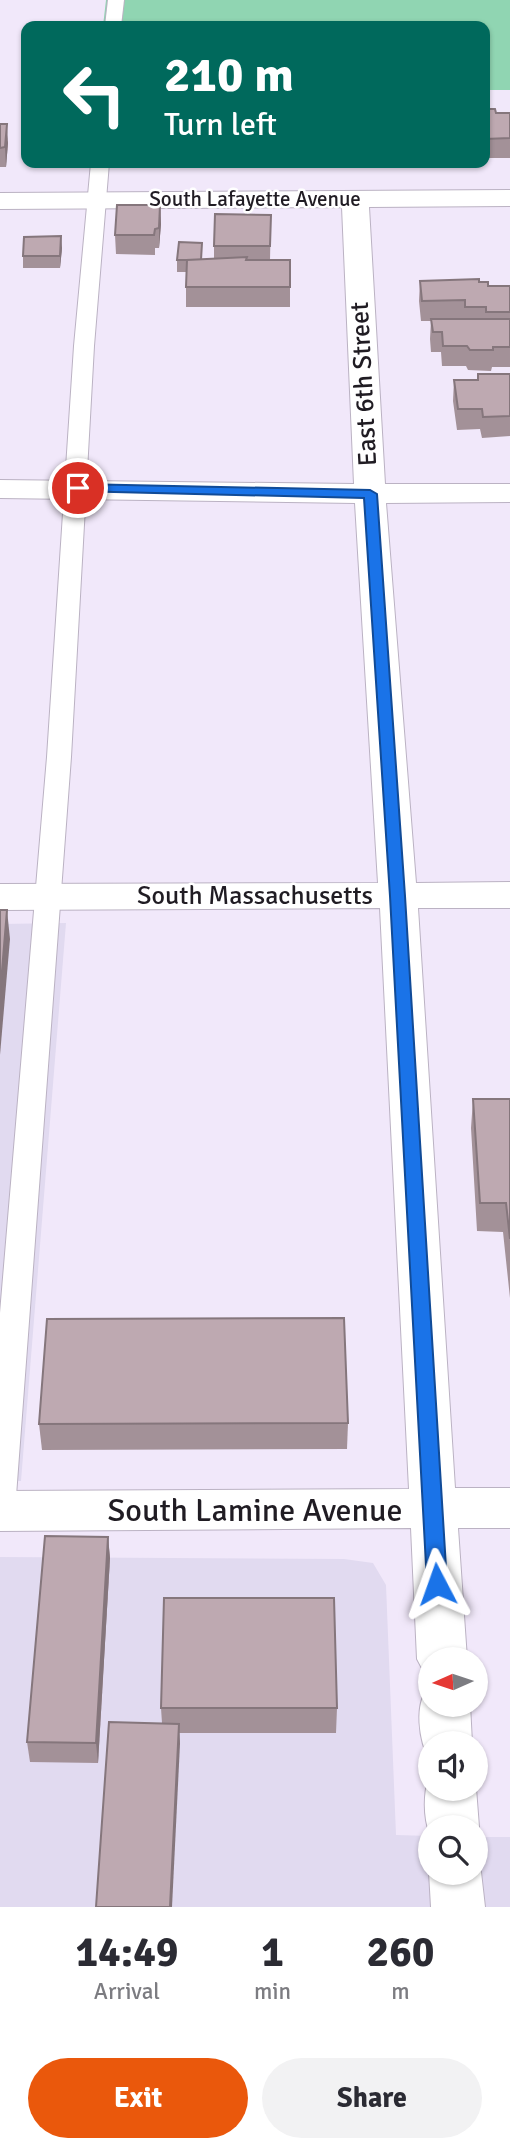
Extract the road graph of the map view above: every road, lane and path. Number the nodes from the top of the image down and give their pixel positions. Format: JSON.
{"nodes":[{"id":1,"x":116,"y":0,"type":"edge"},
{"id":2,"x":114,"y":21,"type":"edge"},
{"id":3,"x":99,"y":168,"type":"edge"},
{"id":4,"x":510,"y":198,"type":"edge"},
{"id":5,"x":355,"y":199,"type":"junction"},
{"id":6,"x":0,"y":201,"type":"edge"},
{"id":7,"x":95,"y":201,"type":"junction"},
{"id":8,"x":78,"y":488,"type":"junction"},
{"id":9,"x":0,"y":489,"type":"edge"},
{"id":10,"x":370,"y":494,"type":"junction"},
{"id":11,"x":510,"y":494,"type":"edge"},
{"id":12,"x":510,"y":895,"type":"edge"},
{"id":13,"x":398,"y":896,"type":"junction"},
{"id":14,"x":0,"y":897,"type":"edge"},
{"id":15,"x":50,"y":897,"type":"junction"},
{"id":16,"x":0,"y":1496,"type":"edge"},
{"id":17,"x":510,"y":1508,"type":"edge"},
{"id":18,"x":433,"y":1509,"type":"junction"},
{"id":19,"x":0,"y":1511,"type":"edge"},
{"id":20,"x":441,"y":1647,"type":"edge"},
{"id":21,"x":456,"y":1885,"type":"edge"},
{"id":22,"x":458,"y":1907,"type":"edge"}],
"edges":[{"from":1,"to":2,"type":"lane"},
{"from":3,"to":7,"type":"lane"},
{"from":4,"to":5,"type":"street","name":"South Lafayette Avenue"},
{"from":5,"to":7,"type":"street","name":"South Lafayette Avenue"},
{"from":5,"to":10,"type":"street","name":"East 6th Street"},
{"from":6,"to":7,"type":"street","name":"South Lafayette Avenue"},
{"from":7,"to":8,"type":"lane"},
{"from":8,"to":9,"type":"street"},
{"from":8,"to":10,"type":"street"},
{"from":8,"to":15,"type":"lane"},
{"from":10,"to":11,"type":"street"},
{"from":10,"to":13,"type":"street","name":"East 6th Street"},
{"from":12,"to":13,"type":"street","name":"South Massachusetts"},
{"from":13,"to":15,"type":"street","name":"South Massachusetts"},
{"from":13,"to":18,"type":"street","name":"East 6th Street"},
{"from":14,"to":15,"type":"street","name":"South Massachusetts"},
{"from":15,"to":16,"type":"lane"},
{"from":17,"to":18,"type":"street","name":"South Lamine Avenue"},
{"from":18,"to":19,"type":"street","name":"South Lamine Avenue"},
{"from":18,"to":20,"type":"street","name":"East 6th Street"},
{"from":21,"to":22,"type":"street"}]}
